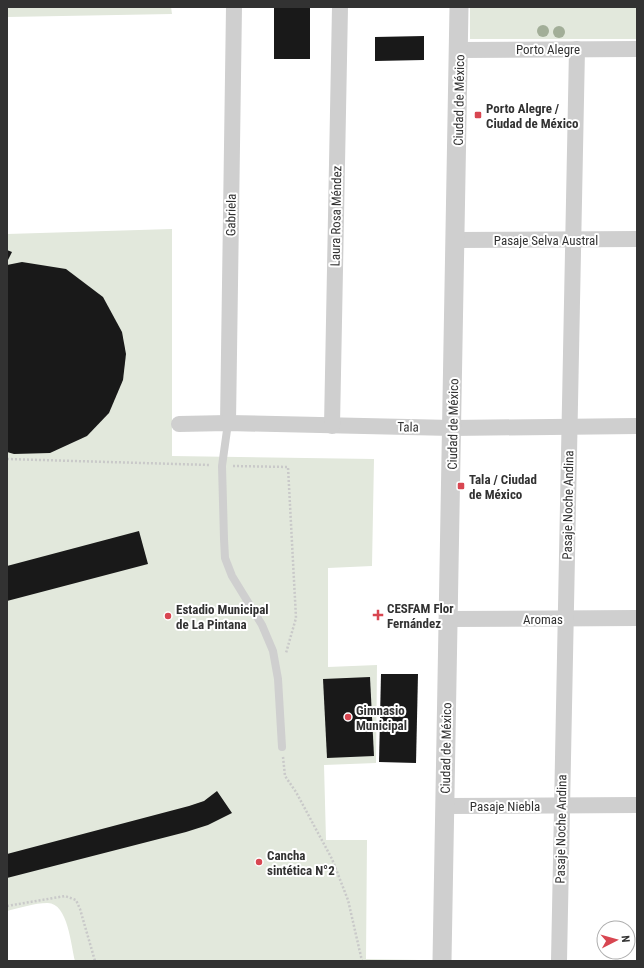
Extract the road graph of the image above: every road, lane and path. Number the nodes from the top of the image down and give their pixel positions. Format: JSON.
{"nodes":[{"id":1,"x":234,"y":7,"type":"edge"},
{"id":2,"x":340,"y":7,"type":"edge"},
{"id":3,"x":459,"y":7,"type":"edge"},
{"id":4,"x":577,"y":49,"type":"junction"},
{"id":5,"x":637,"y":49,"type":"edge"},
{"id":6,"x":460,"y":50,"type":"junction"},
{"id":7,"x":637,"y":239,"type":"edge"},
{"id":8,"x":456,"y":240,"type":"junction"},
{"id":9,"x":573,"y":240,"type":"junction"},
{"id":10,"x":228,"y":423,"type":"junction"},
{"id":11,"x":179,"y":424,"type":"dead end"},
{"id":12,"x":332,"y":426,"type":"junction"},
{"id":13,"x":570,"y":426,"type":"junction"},
{"id":14,"x":637,"y":426,"type":"edge"},
{"id":15,"x":452,"y":428,"type":"junction"},
{"id":16,"x":7,"y":459,"type":"edge"},
{"id":17,"x":222,"y":466,"type":"junction"},
{"id":18,"x":637,"y":618,"type":"edge"},
{"id":19,"x":449,"y":619,"type":"junction"},
{"id":20,"x":566,"y":619,"type":"junction"},
{"id":21,"x":278,"y":679,"type":"junction"},
{"id":22,"x":282,"y":747,"type":"joint"},
{"id":23,"x":562,"y":805,"type":"junction"},
{"id":24,"x":637,"y":805,"type":"edge"},
{"id":25,"x":445,"y":806,"type":"junction"},
{"id":26,"x":7,"y":906,"type":"edge"},
{"id":27,"x":95,"y":961,"type":"edge"},
{"id":28,"x":362,"y":961,"type":"edge"},
{"id":29,"x":442,"y":961,"type":"edge"},
{"id":30,"x":559,"y":961,"type":"edge"}],
"edges":[{"from":1,"to":10,"type":"street","name":"Gabriela"},
{"from":2,"to":12,"type":"street","name":"Laura Rosa Méndez"},
{"from":3,"to":6,"type":"street","name":"Ciudad de México"},
{"from":4,"to":5,"type":"street","name":"Porto Alegre"},
{"from":4,"to":6,"type":"street","name":"Porto Alegre"},
{"from":4,"to":9,"type":"street","name":"Pasaje Noche Andina"},
{"from":6,"to":8,"type":"street","name":"Ciudad de México"},
{"from":7,"to":9,"type":"street","name":"Pasaje Selva Austral"},
{"from":8,"to":9,"type":"street","name":"Pasaje Selva Austral"},
{"from":8,"to":15,"type":"street","name":"Ciudad de México"},
{"from":9,"to":13,"type":"street","name":"Pasaje Noche Andina"},
{"from":10,"to":11,"type":"street","name":"Tala"},
{"from":10,"to":12,"type":"street","name":"Tala"},
{"from":10,"to":17,"type":"lane"},
{"from":12,"to":15,"type":"street","name":"Tala"},
{"from":13,"to":14,"type":"street","name":"Tala"},
{"from":13,"to":15,"type":"street","name":"Tala"},
{"from":13,"to":20,"type":"street","name":"Pasaje Noche Andina"},
{"from":15,"to":19,"type":"street","name":"Ciudad de México"},
{"from":16,"to":17,"type":"path"},
{"from":17,"to":21,"type":"lane"},
{"from":17,"to":21,"type":"path"},
{"from":18,"to":20,"type":"street","name":"Aromas"},
{"from":19,"to":20,"type":"street","name":"Aromas"},
{"from":19,"to":25,"type":"street","name":"Ciudad de México"},
{"from":20,"to":23,"type":"street","name":"Pasaje Noche Andina"},
{"from":21,"to":22,"type":"lane"},
{"from":22,"to":28,"type":"path"},
{"from":23,"to":24,"type":"street","name":"Pasaje Niebla"},
{"from":23,"to":25,"type":"street","name":"Pasaje Niebla"},
{"from":23,"to":30,"type":"street","name":"Pasaje Noche Andina"},
{"from":25,"to":29,"type":"street","name":"Ciudad de México"},
{"from":26,"to":27,"type":"path"}]}
